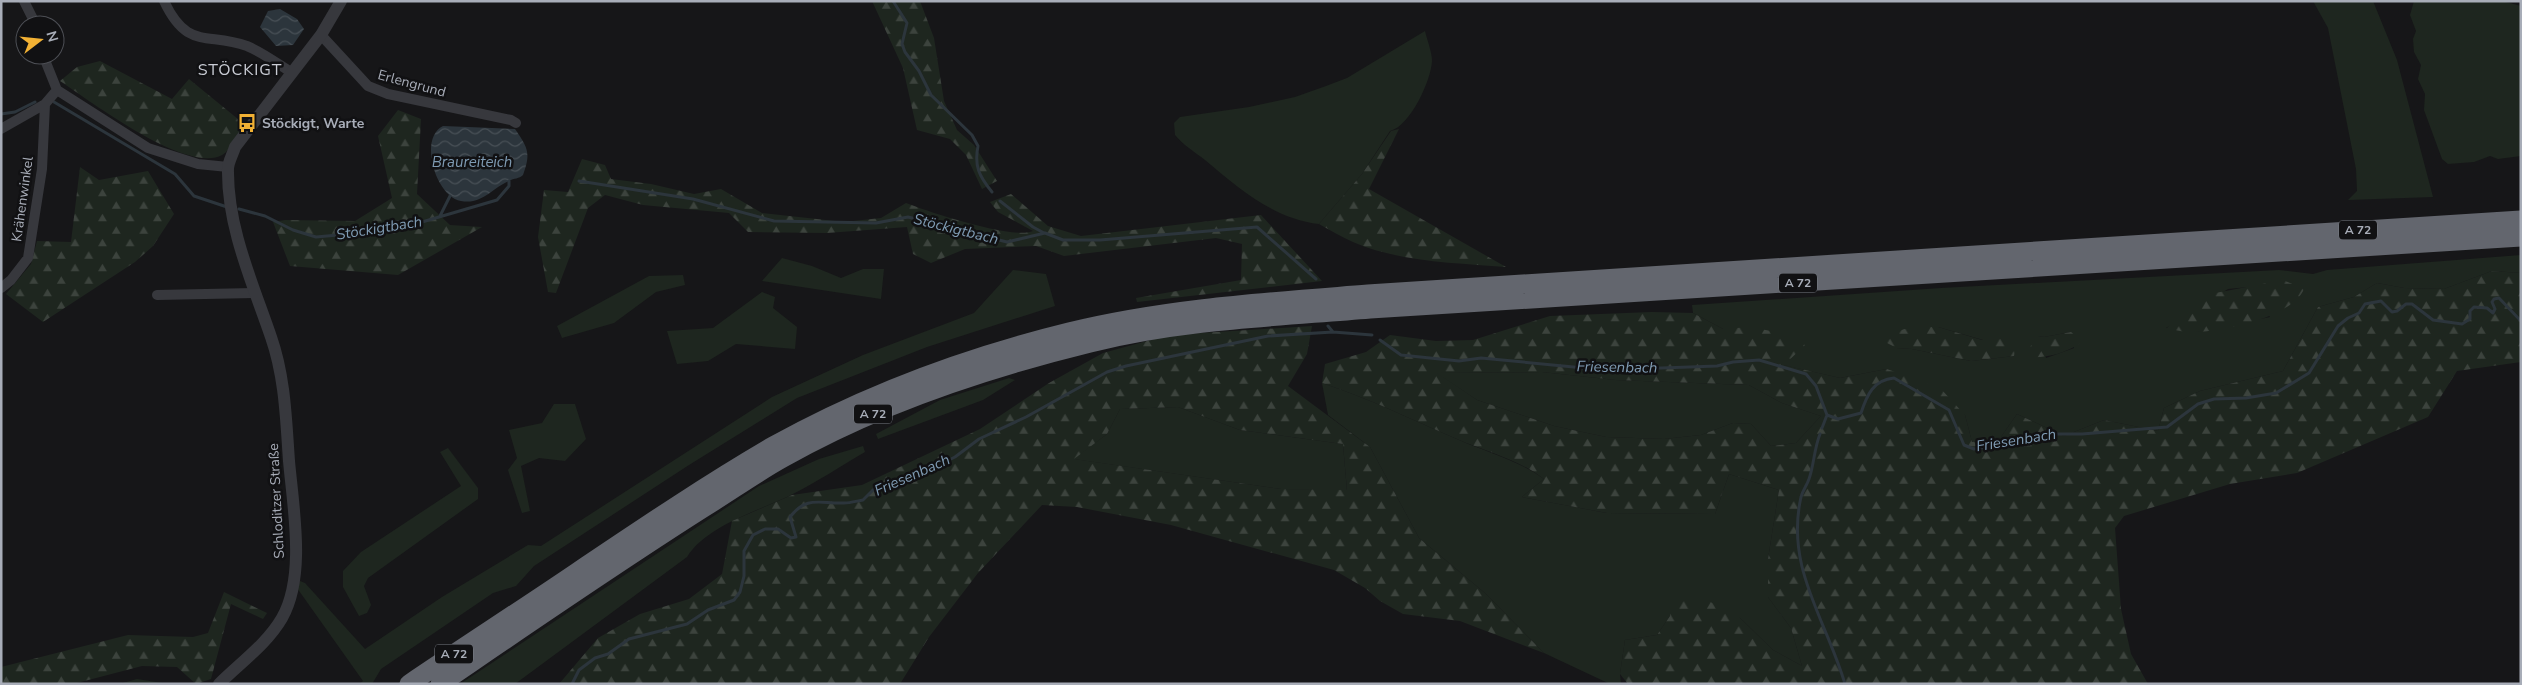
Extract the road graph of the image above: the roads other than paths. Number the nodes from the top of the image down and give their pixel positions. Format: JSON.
{"nodes":[{"id":1,"x":24,"y":1,"type":"edge"},
{"id":2,"x":164,"y":1,"type":"edge"},
{"id":3,"x":341,"y":1,"type":"edge"},
{"id":4,"x":31,"y":15,"type":"edge"},
{"id":5,"x":321,"y":35,"type":"junction"},
{"id":6,"x":47,"y":65,"type":"edge"},
{"id":7,"x":291,"y":72,"type":"junction"},
{"id":8,"x":57,"y":90,"type":"junction"},
{"id":9,"x":45,"y":104,"type":"junction"},
{"id":10,"x":516,"y":123,"type":"dead end"},
{"id":11,"x":1,"y":129,"type":"edge"},
{"id":12,"x":228,"y":167,"type":"junction"},
{"id":13,"x":2521,"y":220,"type":"edge"},
{"id":14,"x":2521,"y":237,"type":"edge"},
{"id":15,"x":1,"y":288,"type":"edge"},
{"id":16,"x":254,"y":293,"type":"junction"},
{"id":17,"x":157,"y":295,"type":"dead end"},
{"id":18,"x":1402,"y":300,"type":"junction"},
{"id":19,"x":1369,"y":302,"type":"junction"},
{"id":20,"x":219,"y":684,"type":"edge"},
{"id":21,"x":409,"y":684,"type":"edge"},
{"id":22,"x":440,"y":684,"type":"edge"}],
"edges":[{"from":1,"to":4,"type":"street"},
{"from":2,"to":7,"type":"street"},
{"from":3,"to":5,"type":"street","name":"Schloditzer Straße"},
{"from":5,"to":7,"type":"street","name":"Schloditzer Straße"},
{"from":5,"to":10,"type":"street","name":"Erlengrund"},
{"from":6,"to":8,"type":"street"},
{"from":7,"to":12,"type":"street","name":"Schloditzer Straße"},
{"from":8,"to":9,"type":"street"},
{"from":8,"to":12,"type":"street"},
{"from":9,"to":11,"type":"street"},
{"from":9,"to":15,"type":"street","name":"Krähenwinkel"},
{"from":12,"to":16,"type":"street","name":"Schloditzer Straße"},
{"from":13,"to":18,"type":"highway","number":"A 72"},
{"from":14,"to":18,"type":"highway","number":"A 72"},
{"from":16,"to":17,"type":"street"},
{"from":16,"to":20,"type":"street","name":"Schloditzer Straße"},
{"from":18,"to":19,"type":"highway","number":"A 72"},
{"from":19,"to":21,"type":"highway","number":"A 72"},
{"from":19,"to":22,"type":"highway","number":"A 72"}]}
